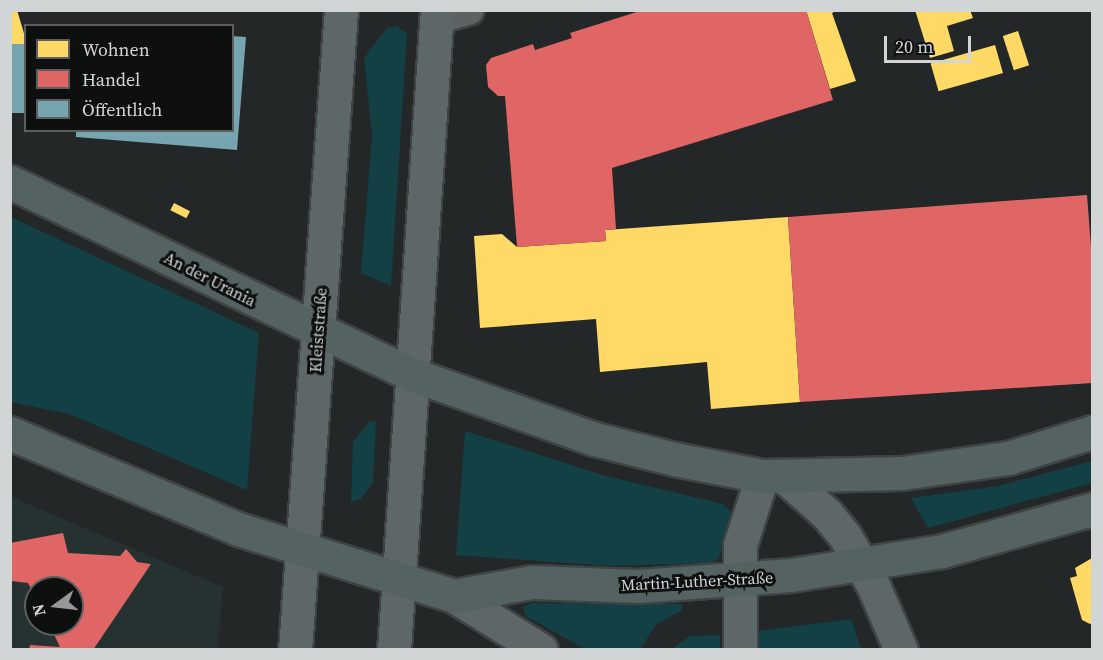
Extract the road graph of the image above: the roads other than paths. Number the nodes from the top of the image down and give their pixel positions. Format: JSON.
{"nodes":[{"id":1,"x":341,"y":10,"type":"edge"},
{"id":2,"x":470,"y":10,"type":"edge"},
{"id":3,"x":436,"y":15,"type":"edge"},
{"id":4,"x":10,"y":182,"type":"edge"},
{"id":5,"x":318,"y":330,"type":"junction"},
{"id":6,"x":411,"y":374,"type":"junction"},
{"id":7,"x":1092,"y":432,"type":"edge"},
{"id":8,"x":10,"y":433,"type":"edge"},
{"id":9,"x":774,"y":476,"type":"junction"},
{"id":10,"x":1092,"y":509,"type":"edge"},
{"id":11,"x":302,"y":550,"type":"junction"},
{"id":12,"x":863,"y":565,"type":"junction"},
{"id":13,"x":398,"y":580,"type":"junction"},
{"id":14,"x":737,"y":581,"type":"junction"},
{"id":15,"x":454,"y":596,"type":"junction"},
{"id":16,"x":294,"y":650,"type":"edge"},
{"id":17,"x":394,"y":650,"type":"edge"},
{"id":18,"x":541,"y":650,"type":"edge"},
{"id":19,"x":740,"y":650,"type":"edge"},
{"id":20,"x":901,"y":650,"type":"edge"}],
"edges":[{"from":1,"to":5,"type":"main road","name":"Kleiststraße"},
{"from":2,"to":3,"type":"street"},
{"from":3,"to":6,"type":"main road"},
{"from":4,"to":5,"type":"main road","name":"An der Urania"},
{"from":5,"to":6,"type":"main road","name":"An der Urania"},
{"from":5,"to":11,"type":"main road","name":"Kleiststraße"},
{"from":6,"to":9,"type":"main road"},
{"from":6,"to":13,"type":"main road"},
{"from":7,"to":9,"type":"main road"},
{"from":8,"to":11,"type":"main road"},
{"from":9,"to":12,"type":"main road"},
{"from":9,"to":14,"type":"main road"},
{"from":10,"to":12,"type":"main road","name":"Martin-Luther-Straße"},
{"from":11,"to":13,"type":"main road","name":"Martin-Luther-Straße"},
{"from":11,"to":16,"type":"main road","name":"Kleiststraße"},
{"from":12,"to":14,"type":"main road","name":"Martin-Luther-Straße"},
{"from":12,"to":20,"type":"main road"},
{"from":13,"to":15,"type":"main road","name":"Martin-Luther-Straße"},
{"from":13,"to":17,"type":"main road"},
{"from":14,"to":15,"type":"main road","name":"Martin-Luther-Straße"},
{"from":14,"to":19,"type":"main road"},
{"from":15,"to":18,"type":"main road"}]}
